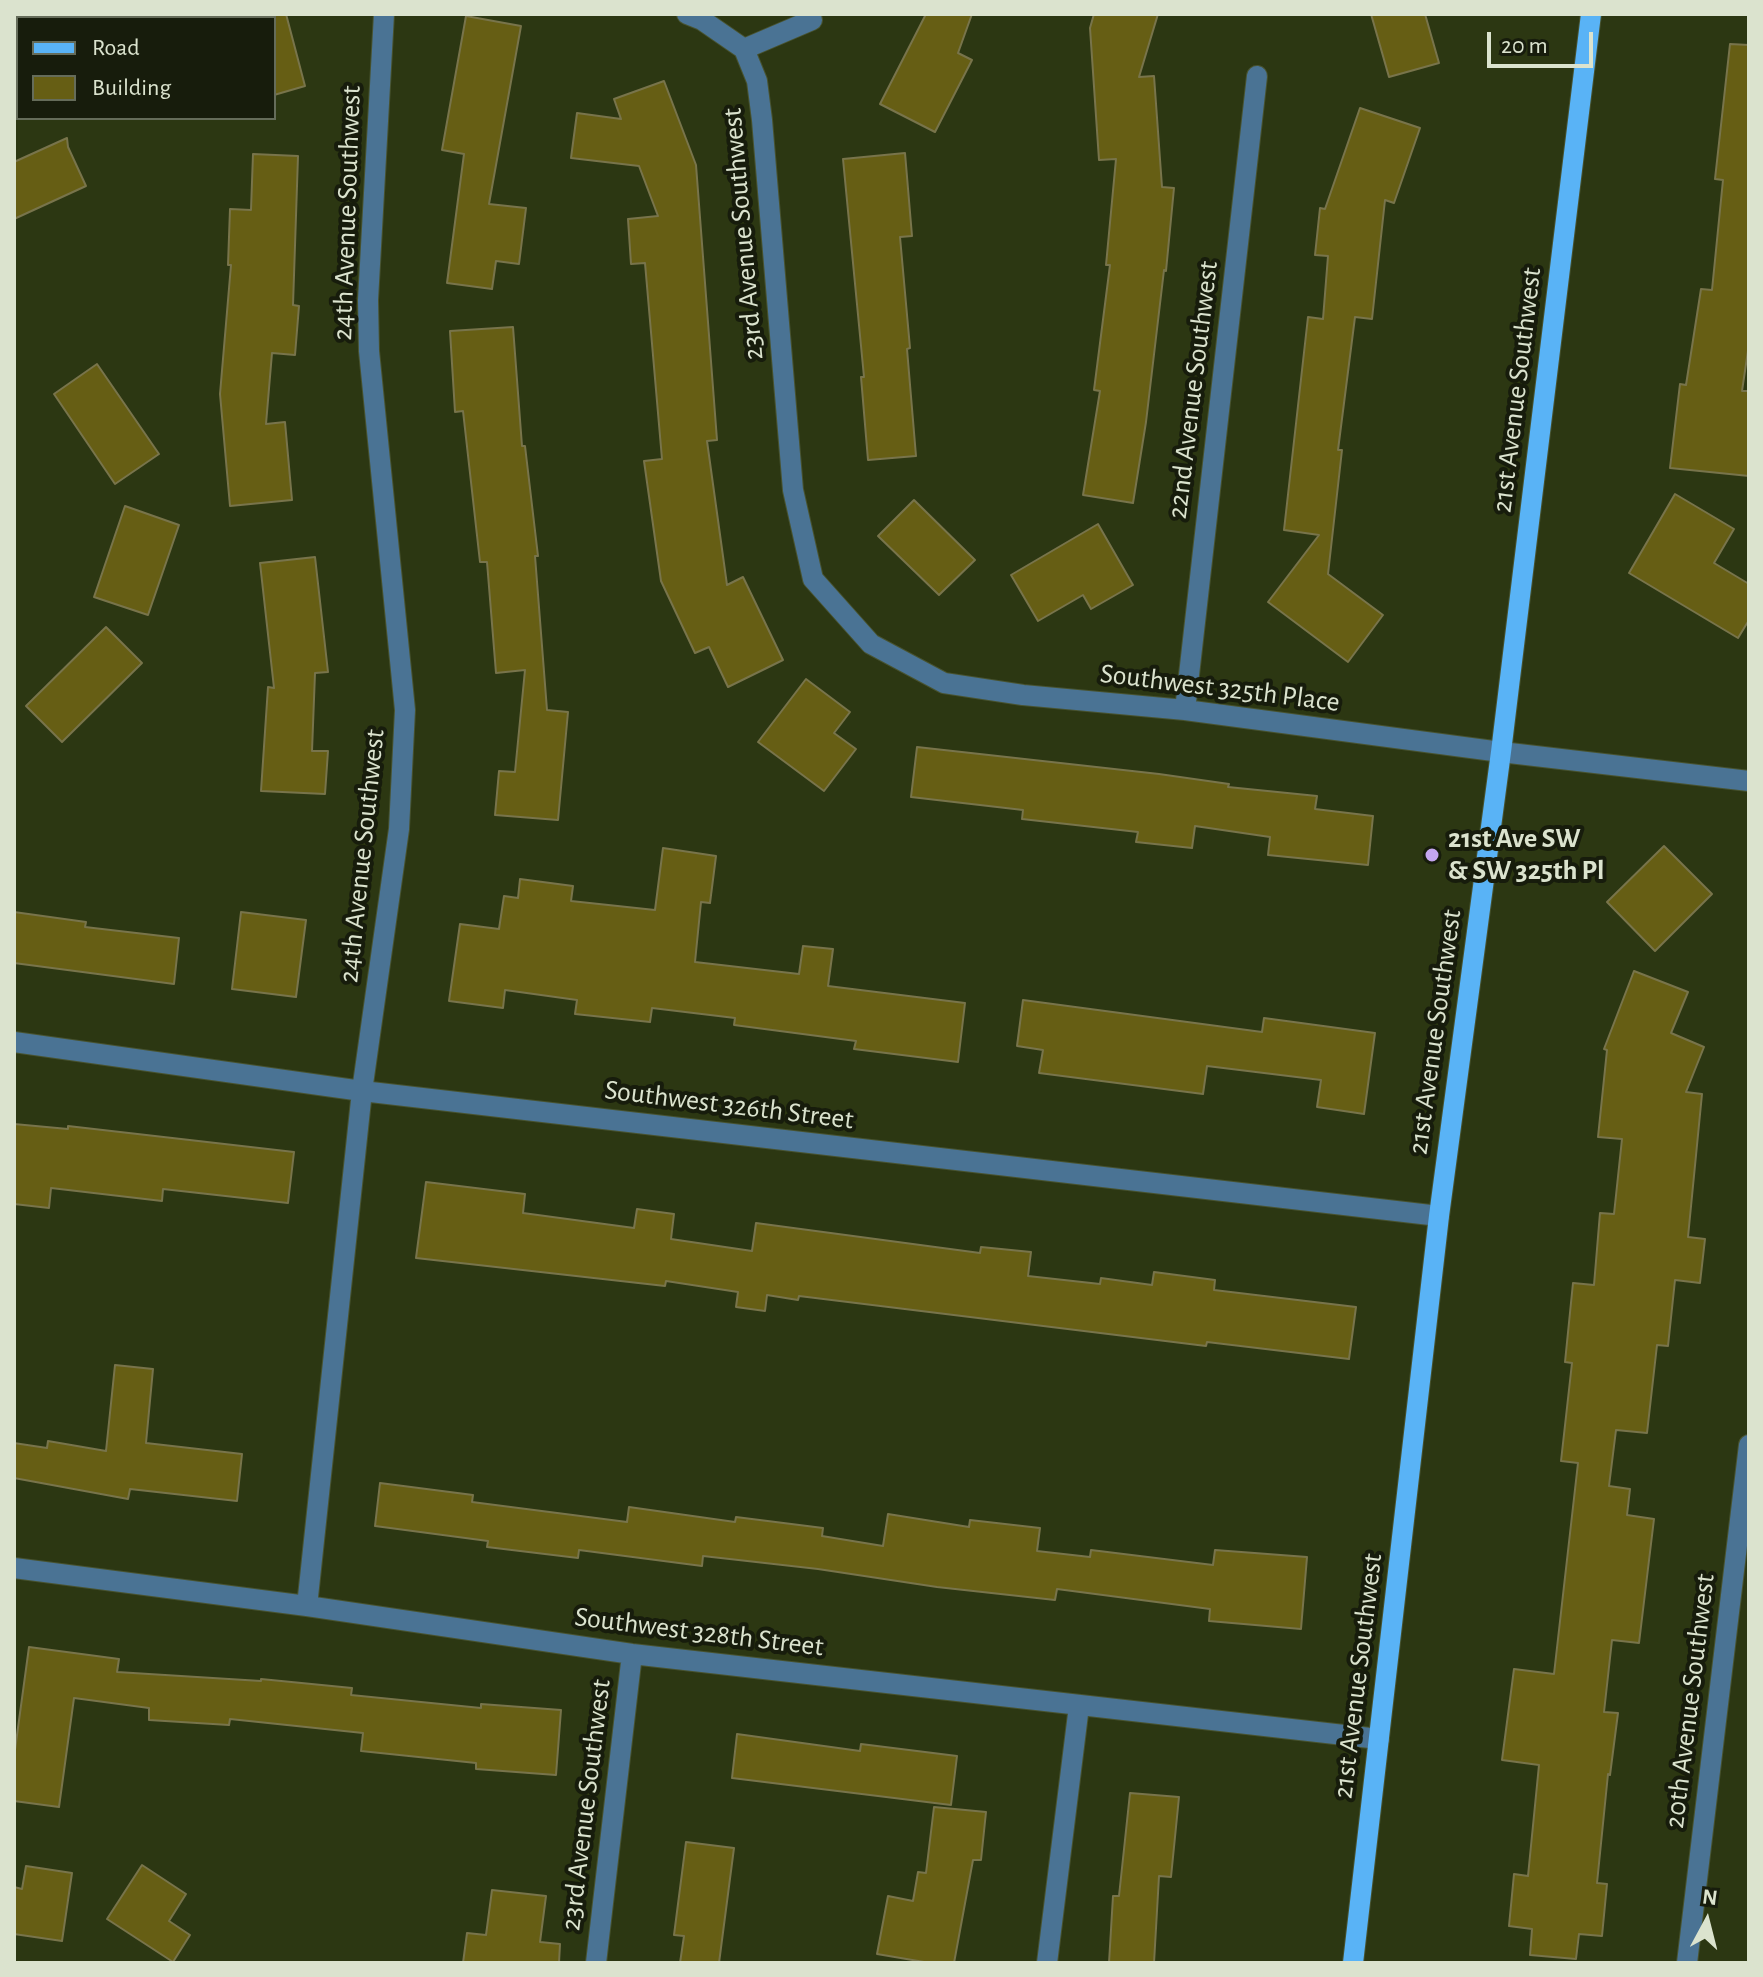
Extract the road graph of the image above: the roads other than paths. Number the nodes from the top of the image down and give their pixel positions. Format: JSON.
{"nodes":[{"id":1,"x":384,"y":14,"type":"edge"},
{"id":2,"x":687,"y":14,"type":"edge"},
{"id":3,"x":1591,"y":14,"type":"edge"},
{"id":4,"x":812,"y":20,"type":"dead end"},
{"id":5,"x":744,"y":49,"type":"junction"},
{"id":6,"x":1257,"y":76,"type":"dead end"},
{"id":7,"x":793,"y":490,"type":"joint"},
{"id":8,"x":1185,"y":710,"type":"junction"},
{"id":9,"x":1501,"y":752,"type":"junction"},
{"id":10,"x":1749,"y":781,"type":"edge"},
{"id":11,"x":14,"y":1042,"type":"edge"},
{"id":12,"x":362,"y":1091,"type":"junction"},
{"id":13,"x":1439,"y":1216,"type":"junction"},
{"id":14,"x":1749,"y":1445,"type":"edge"},
{"id":15,"x":14,"y":1568,"type":"edge"},
{"id":16,"x":307,"y":1606,"type":"junction"},
{"id":17,"x":632,"y":1654,"type":"junction"},
{"id":18,"x":1079,"y":1706,"type":"junction"},
{"id":19,"x":1379,"y":1739,"type":"junction"},
{"id":20,"x":596,"y":1963,"type":"edge"},
{"id":21,"x":1047,"y":1963,"type":"edge"},
{"id":22,"x":1353,"y":1963,"type":"edge"},
{"id":23,"x":1687,"y":1963,"type":"edge"}],
"edges":[{"from":1,"to":12,"type":"street","name":"24th Avenue Southwest"},
{"from":2,"to":5,"type":"street"},
{"from":3,"to":9,"type":"main road","name":"21st Avenue Southwest"},
{"from":4,"to":5,"type":"street"},
{"from":5,"to":7,"type":"street","name":"23rd Avenue Southwest"},
{"from":6,"to":8,"type":"street","name":"22nd Avenue Southwest"},
{"from":7,"to":8,"type":"street","name":"Southwest 325th Place"},
{"from":8,"to":9,"type":"street","name":"Southwest 325th Place"},
{"from":9,"to":10,"type":"street","name":"Southwest 325th Place"},
{"from":9,"to":13,"type":"main road","name":"21st Avenue Southwest"},
{"from":11,"to":12,"type":"street","name":"Southwest 326th Street"},
{"from":12,"to":13,"type":"street","name":"Southwest 326th Street"},
{"from":12,"to":16,"type":"street","name":"24th Avenue Southwest"},
{"from":13,"to":19,"type":"main road","name":"21st Avenue Southwest"},
{"from":14,"to":23,"type":"street","name":"20th Avenue Southwest"},
{"from":15,"to":16,"type":"street","name":"Southwest 328th Street"},
{"from":16,"to":17,"type":"street","name":"Southwest 328th Street"},
{"from":17,"to":18,"type":"street","name":"Southwest 328th Street"},
{"from":17,"to":20,"type":"street","name":"23rd Avenue Southwest"},
{"from":18,"to":19,"type":"street","name":"Southwest 328th Street"},
{"from":18,"to":21,"type":"street"},
{"from":19,"to":22,"type":"main road","name":"21st Avenue Southwest"}]}
